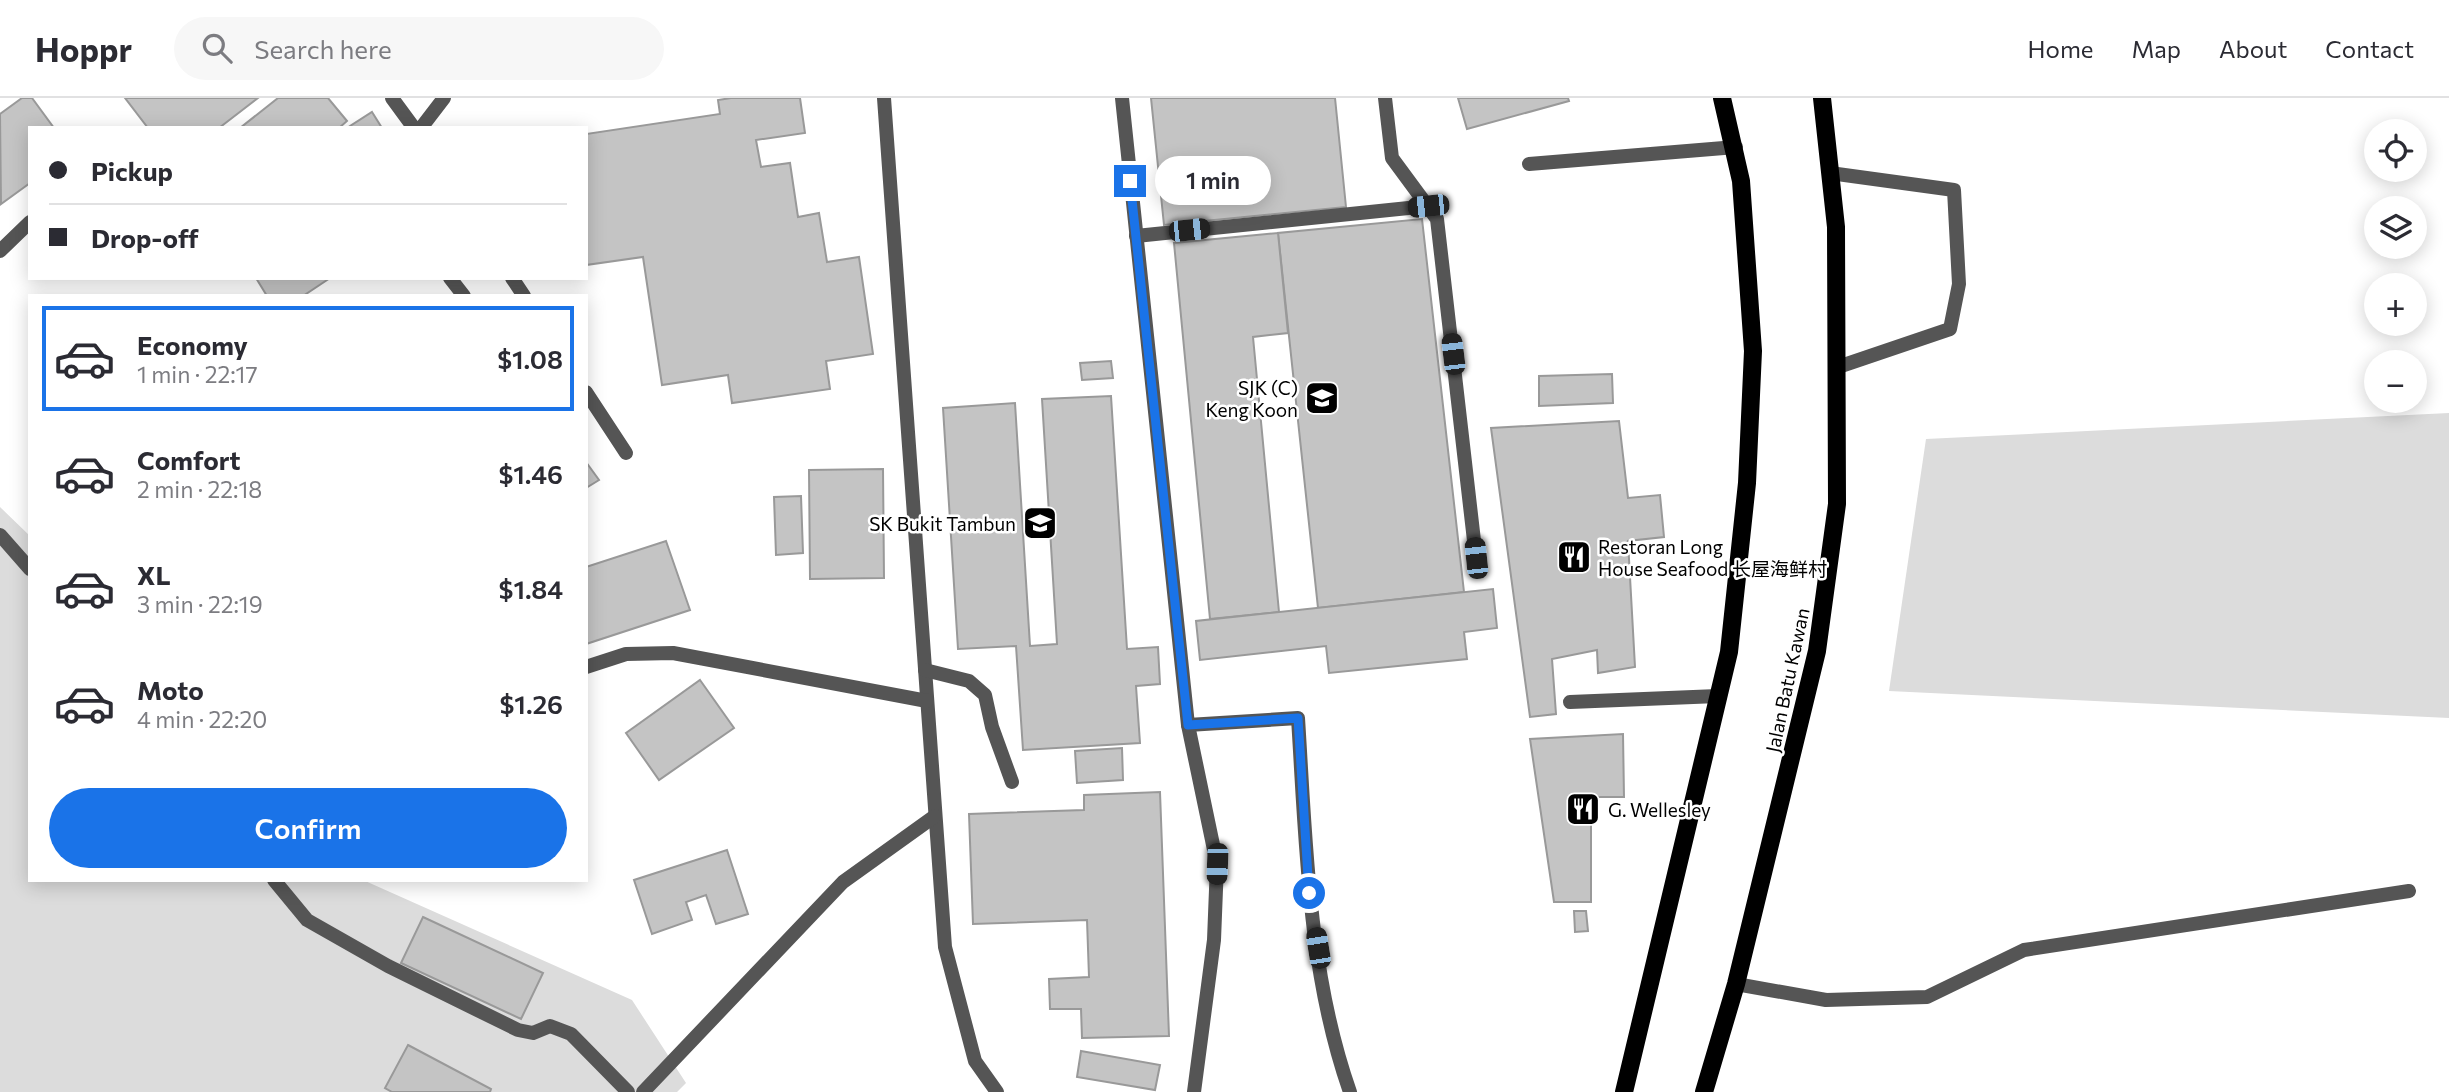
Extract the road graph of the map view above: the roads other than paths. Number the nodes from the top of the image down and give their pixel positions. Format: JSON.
{"nodes":[{"id":1,"x":392,"y":98,"type":"edge"},
{"id":2,"x":444,"y":98,"type":"edge"},
{"id":3,"x":884,"y":98,"type":"edge"},
{"id":4,"x":1122,"y":98,"type":"edge"},
{"id":5,"x":1385,"y":98,"type":"edge"},
{"id":6,"x":1722,"y":98,"type":"edge"},
{"id":7,"x":1822,"y":98,"type":"edge"},
{"id":8,"x":413,"y":126,"type":"edge"},
{"id":9,"x":423,"y":126,"type":"edge"},
{"id":10,"x":1736,"y":147,"type":"junction"},
{"id":11,"x":1529,"y":164,"type":"dead end"},
{"id":12,"x":1830,"y":173,"type":"junction"},
{"id":13,"x":1428,"y":206,"type":"junction"},
{"id":14,"x":28,"y":224,"type":"edge"},
{"id":15,"x":1136,"y":236,"type":"junction"},
{"id":16,"x":0,"y":251,"type":"edge"},
{"id":17,"x":452,"y":280,"type":"edge"},
{"id":18,"x":462,"y":294,"type":"edge"},
{"id":19,"x":1838,"y":367,"type":"junction"},
{"id":20,"x":588,"y":395,"type":"edge"},
{"id":21,"x":626,"y":453,"type":"dead end"},
{"id":22,"x":0,"y":535,"type":"edge"},
{"id":23,"x":1476,"y":558,"type":"dead end"},
{"id":24,"x":28,"y":567,"type":"edge"},
{"id":25,"x":588,"y":666,"type":"edge"},
{"id":26,"x":925,"y":670,"type":"junction"},
{"id":27,"x":1718,"y":696,"type":"junction"},
{"id":28,"x":927,"y":701,"type":"junction"},
{"id":29,"x":1570,"y":702,"type":"dead end"},
{"id":30,"x":1188,"y":725,"type":"junction"},
{"id":31,"x":1012,"y":782,"type":"dead end"},
{"id":32,"x":935,"y":816,"type":"junction"},
{"id":33,"x":276,"y":882,"type":"edge"},
{"id":34,"x":2409,"y":891,"type":"dead end"},
{"id":35,"x":1736,"y":984,"type":"junction"},
{"id":36,"x":628,"y":1092,"type":"edge"},
{"id":37,"x":643,"y":1092,"type":"edge"},
{"id":38,"x":997,"y":1092,"type":"edge"},
{"id":39,"x":1194,"y":1092,"type":"edge"},
{"id":40,"x":1350,"y":1092,"type":"edge"},
{"id":41,"x":1624,"y":1092,"type":"edge"},
{"id":42,"x":1704,"y":1092,"type":"edge"}],
"edges":[{"from":1,"to":8,"type":"street"},
{"from":2,"to":9,"type":"street"},
{"from":3,"to":26,"type":"street"},
{"from":4,"to":15,"type":"street"},
{"from":5,"to":13,"type":"street"},
{"from":6,"to":10,"type":"main road"},
{"from":7,"to":12,"type":"main road","name":"Jalan Batu Kawan"},
{"from":10,"to":11,"type":"street"},
{"from":10,"to":27,"type":"main road"},
{"from":12,"to":19,"type":"main road","name":"Jalan Batu Kawan"},
{"from":12,"to":19,"type":"street"},
{"from":13,"to":15,"type":"street"},
{"from":13,"to":23,"type":"street"},
{"from":14,"to":16,"type":"street"},
{"from":15,"to":30,"type":"street"},
{"from":17,"to":18,"type":"street"},
{"from":19,"to":35,"type":"main road","name":"Jalan Batu Kawan"},
{"from":20,"to":21,"type":"street"},
{"from":22,"to":24,"type":"street"},
{"from":25,"to":28,"type":"street"},
{"from":26,"to":28,"type":"street"},
{"from":26,"to":31,"type":"street"},
{"from":27,"to":29,"type":"street"},
{"from":27,"to":41,"type":"main road"},
{"from":28,"to":32,"type":"street"},
{"from":30,"to":39,"type":"street"},
{"from":30,"to":40,"type":"street"},
{"from":32,"to":37,"type":"street"},
{"from":32,"to":38,"type":"street"},
{"from":33,"to":36,"type":"street"},
{"from":34,"to":35,"type":"street"},
{"from":35,"to":42,"type":"main road","name":"Jalan Batu Kawan"}]}
